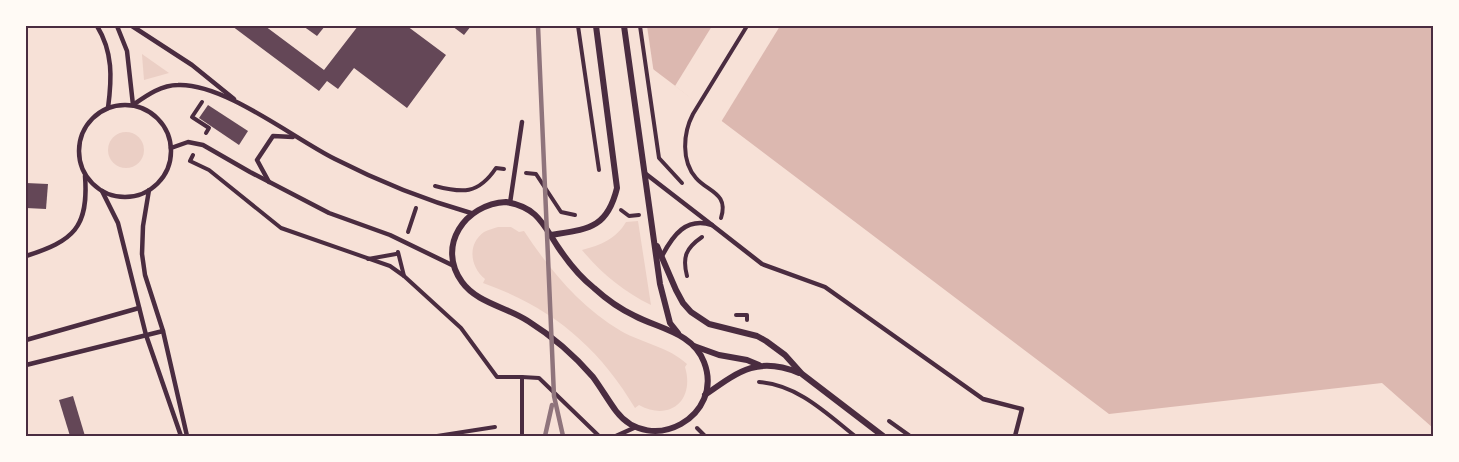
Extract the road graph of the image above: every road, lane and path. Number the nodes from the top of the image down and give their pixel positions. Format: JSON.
{"nodes":[{"id":1,"x":97,"y":26,"type":"edge"},
{"id":2,"x":117,"y":26,"type":"edge"},
{"id":3,"x":132,"y":26,"type":"edge"},
{"id":4,"x":578,"y":26,"type":"edge"},
{"id":5,"x":596,"y":26,"type":"edge"},
{"id":6,"x":624,"y":26,"type":"edge"},
{"id":7,"x":640,"y":26,"type":"edge"},
{"id":8,"x":747,"y":26,"type":"edge"},
{"id":9,"x":238,"y":102,"type":"junction"},
{"id":10,"x":133,"y":105,"type":"junction"},
{"id":11,"x":108,"y":108,"type":"junction"},
{"id":12,"x":522,"y":122,"type":"dead end"},
{"id":13,"x":296,"y":137,"type":"junction"},
{"id":14,"x":171,"y":148,"type":"junction"},
{"id":15,"x":659,"y":158,"type":"dead end"},
{"id":16,"x":515,"y":171,"type":"junction"},
{"id":17,"x":84,"y":174,"type":"junction"},
{"id":18,"x":601,"y":174,"type":"dead end"},
{"id":19,"x":646,"y":174,"type":"junction"},
{"id":20,"x":269,"y":182,"type":"junction"},
{"id":21,"x":149,"y":190,"type":"junction"},
{"id":22,"x":102,"y":191,"type":"junction"},
{"id":23,"x":421,"y":196,"type":"junction"},
{"id":24,"x":510,"y":203,"type":"junction"},
{"id":25,"x":471,"y":213,"type":"junction"},
{"id":26,"x":581,"y":215,"type":"dead end"},
{"id":27,"x":714,"y":227,"type":"junction"},
{"id":28,"x":551,"y":236,"type":"junction"},
{"id":29,"x":405,"y":241,"type":"junction"},
{"id":30,"x":655,"y":243,"type":"junction"},
{"id":31,"x":690,"y":246,"type":"dead end"},
{"id":32,"x":397,"y":253,"type":"junction"},
{"id":33,"x":26,"y":256,"type":"edge"},
{"id":34,"x":663,"y":256,"type":"junction"},
{"id":35,"x":367,"y":259,"type":"dead end"},
{"id":36,"x":454,"y":266,"type":"junction"},
{"id":37,"x":139,"y":308,"type":"junction"},
{"id":38,"x":163,"y":331,"type":"junction"},
{"id":39,"x":679,"y":334,"type":"junction"},
{"id":40,"x":146,"y":335,"type":"junction"},
{"id":41,"x":26,"y":340,"type":"edge"},
{"id":42,"x":694,"y":346,"type":"junction"},
{"id":43,"x":26,"y":365,"type":"edge"},
{"id":44,"x":760,"y":365,"type":"junction"},
{"id":45,"x":802,"y":374,"type":"junction"},
{"id":46,"x":522,"y":377,"type":"junction"},
{"id":47,"x":705,"y":395,"type":"junction"},
{"id":48,"x":495,"y":427,"type":"dead end"},
{"id":49,"x":636,"y":427,"type":"junction"},
{"id":50,"x":658,"y":434,"type":"edge"},
{"id":51,"x":181,"y":436,"type":"edge"},
{"id":52,"x":187,"y":436,"type":"edge"},
{"id":53,"x":437,"y":436,"type":"edge"},
{"id":54,"x":522,"y":436,"type":"edge"},
{"id":55,"x":599,"y":436,"type":"edge"},
{"id":56,"x":616,"y":436,"type":"edge"},
{"id":57,"x":883,"y":436,"type":"edge"},
{"id":58,"x":1016,"y":436,"type":"edge"}],
"edges":[{"from":1,"to":11,"type":"lane"},
{"from":2,"to":10,"type":"lane"},
{"from":3,"to":9,"type":"lane"},
{"from":4,"to":18,"type":"path"},
{"from":5,"to":28,"type":"street"},
{"from":6,"to":19,"type":"street"},
{"from":7,"to":15,"type":"path"},
{"from":8,"to":27,"type":"path"},
{"from":9,"to":10,"type":"lane"},
{"from":9,"to":13,"type":"lane"},
{"from":10,"to":11,"type":"lane"},
{"from":10,"to":14,"type":"lane"},
{"from":11,"to":17,"type":"lane"},
{"from":12,"to":16,"type":"lane"},
{"from":13,"to":20,"type":"lane"},
{"from":13,"to":23,"type":"lane"},
{"from":14,"to":20,"type":"lane"},
{"from":14,"to":21,"type":"lane"},
{"from":16,"to":23,"type":"path"},
{"from":16,"to":24,"type":"lane"},
{"from":16,"to":26,"type":"path"},
{"from":17,"to":22,"type":"lane"},
{"from":17,"to":33,"type":"lane"},
{"from":19,"to":27,"type":"lane"},
{"from":19,"to":30,"type":"street"},
{"from":20,"to":29,"type":"lane"},
{"from":21,"to":22,"type":"lane"},
{"from":21,"to":38,"type":"lane"},
{"from":22,"to":37,"type":"lane"},
{"from":23,"to":25,"type":"lane"},
{"from":23,"to":29,"type":"path"},
{"from":24,"to":25,"type":"street"},
{"from":24,"to":28,"type":"street"},
{"from":25,"to":36,"type":"street"},
{"from":27,"to":31,"type":"path"},
{"from":27,"to":34,"type":"lane"},
{"from":27,"to":58,"type":"lane"},
{"from":28,"to":39,"type":"street"},
{"from":29,"to":32,"type":"path"},
{"from":29,"to":36,"type":"lane"},
{"from":30,"to":34,"type":"street"},
{"from":30,"to":39,"type":"street"},
{"from":32,"to":35,"type":"path"},
{"from":32,"to":46,"type":"path"},
{"from":34,"to":45,"type":"street"},
{"from":36,"to":49,"type":"street"},
{"from":37,"to":40,"type":"lane"},
{"from":37,"to":41,"type":"lane"},
{"from":38,"to":40,"type":"lane"},
{"from":38,"to":52,"type":"lane"},
{"from":39,"to":42,"type":"street"},
{"from":40,"to":43,"type":"lane"},
{"from":40,"to":51,"type":"lane"},
{"from":42,"to":44,"type":"street"},
{"from":42,"to":47,"type":"street"},
{"from":44,"to":45,"type":"street"},
{"from":44,"to":47,"type":"street"},
{"from":45,"to":57,"type":"street"},
{"from":46,"to":54,"type":"path"},
{"from":46,"to":55,"type":"path"},
{"from":47,"to":50,"type":"street"},
{"from":48,"to":53,"type":"path"},
{"from":49,"to":50,"type":"street"},
{"from":49,"to":56,"type":"lane"}]}
